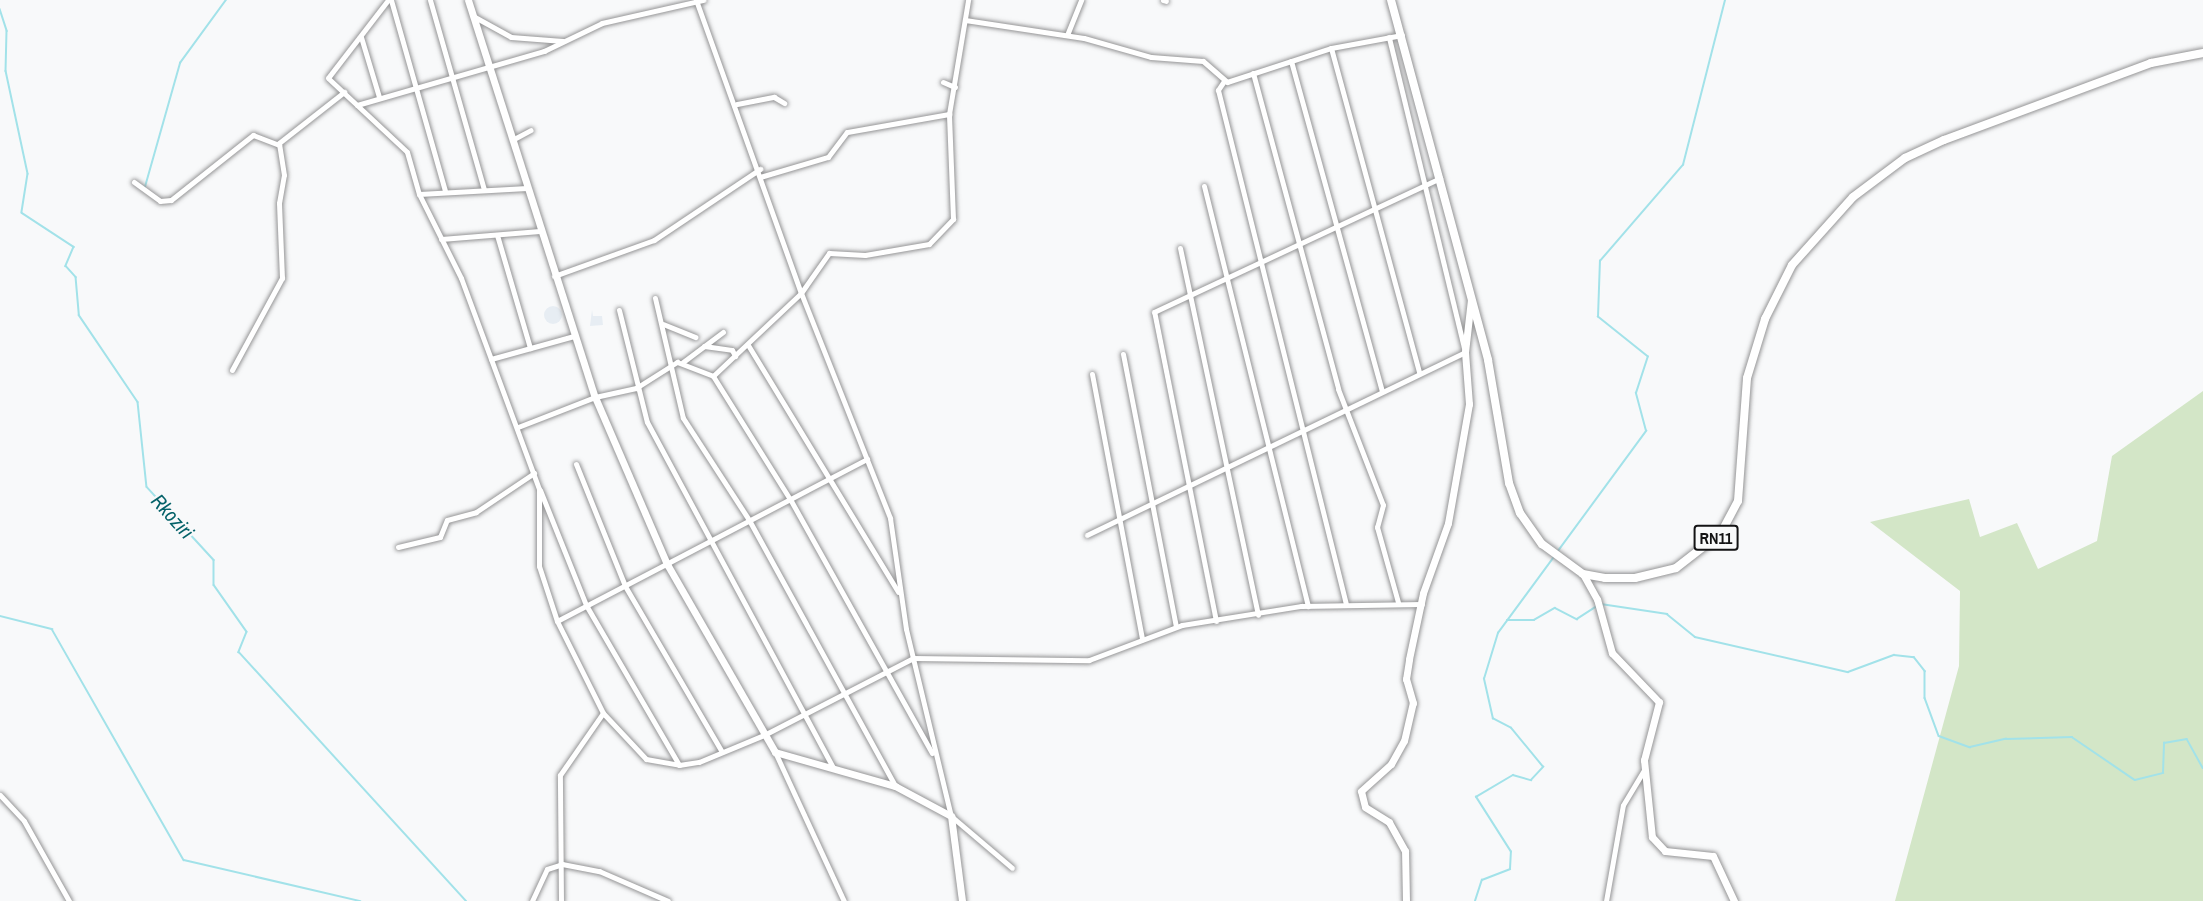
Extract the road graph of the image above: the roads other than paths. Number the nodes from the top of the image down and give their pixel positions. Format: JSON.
{"nodes":[{"id":1,"x":390,"y":0,"type":"edge"},
{"id":2,"x":430,"y":0,"type":"edge"},
{"id":3,"x":468,"y":0,"type":"edge"},
{"id":4,"x":698,"y":0,"type":"edge"},
{"id":5,"x":968,"y":0,"type":"edge"},
{"id":6,"x":1081,"y":0,"type":"edge"},
{"id":7,"x":1391,"y":0,"type":"edge"},
{"id":8,"x":473,"y":16,"type":"junction"},
{"id":9,"x":965,"y":20,"type":"junction"},
{"id":10,"x":1067,"y":35,"type":"junction"},
{"id":11,"x":1402,"y":35,"type":"junction"},
{"id":12,"x":361,"y":37,"type":"junction"},
{"id":13,"x":1389,"y":37,"type":"junction"},
{"id":14,"x":563,"y":41,"type":"junction"},
{"id":15,"x":1331,"y":48,"type":"junction"},
{"id":16,"x":2203,"y":53,"type":"edge"},
{"id":17,"x":1291,"y":61,"type":"junction"},
{"id":18,"x":489,"y":66,"type":"junction"},
{"id":19,"x":1253,"y":73,"type":"junction"},
{"id":20,"x":452,"y":76,"type":"junction"},
{"id":21,"x":1224,"y":81,"type":"junction"},
{"id":22,"x":943,"y":82,"type":"dead end"},
{"id":23,"x":416,"y":87,"type":"junction"},
{"id":24,"x":955,"y":87,"type":"junction"},
{"id":25,"x":344,"y":92,"type":"junction"},
{"id":26,"x":379,"y":97,"type":"junction"},
{"id":27,"x":784,"y":103,"type":"dead end"},
{"id":28,"x":737,"y":104,"type":"junction"},
{"id":29,"x":357,"y":105,"type":"junction"},
{"id":30,"x":949,"y":114,"type":"junction"},
{"id":31,"x":531,"y":130,"type":"dead end"},
{"id":32,"x":512,"y":140,"type":"junction"},
{"id":33,"x":279,"y":145,"type":"junction"},
{"id":34,"x":760,"y":170,"type":"junction"},
{"id":35,"x":761,"y":176,"type":"junction"},
{"id":36,"x":1442,"y":178,"type":"junction"},
{"id":37,"x":134,"y":182,"type":"dead end"},
{"id":38,"x":1425,"y":185,"type":"junction"},
{"id":39,"x":1204,"y":186,"type":"dead end"},
{"id":40,"x":527,"y":188,"type":"junction"},
{"id":41,"x":484,"y":189,"type":"junction"},
{"id":42,"x":445,"y":191,"type":"junction"},
{"id":43,"x":419,"y":194,"type":"junction"},
{"id":44,"x":1375,"y":208,"type":"junction"},
{"id":45,"x":1336,"y":226,"type":"junction"},
{"id":46,"x":540,"y":231,"type":"junction"},
{"id":47,"x":497,"y":235,"type":"junction"},
{"id":48,"x":441,"y":239,"type":"junction"},
{"id":49,"x":1298,"y":243,"type":"junction"},
{"id":50,"x":1180,"y":248,"type":"dead end"},
{"id":51,"x":1262,"y":260,"type":"junction"},
{"id":52,"x":554,"y":276,"type":"junction"},
{"id":53,"x":1225,"y":278,"type":"junction"},
{"id":54,"x":801,"y":293,"type":"junction"},
{"id":55,"x":1191,"y":294,"type":"junction"},
{"id":56,"x":1471,"y":295,"type":"junction"},
{"id":57,"x":655,"y":298,"type":"dead end"},
{"id":58,"x":619,"y":310,"type":"dead end"},
{"id":59,"x":663,"y":324,"type":"junction"},
{"id":60,"x":723,"y":332,"type":"dead end"},
{"id":61,"x":574,"y":336,"type":"junction"},
{"id":62,"x":695,"y":338,"type":"dead end"},
{"id":63,"x":748,"y":345,"type":"junction"},
{"id":64,"x":702,"y":346,"type":"junction"},
{"id":65,"x":530,"y":348,"type":"junction"},
{"id":66,"x":1465,"y":352,"type":"junction"},
{"id":67,"x":1123,"y":354,"type":"dead end"},
{"id":68,"x":735,"y":356,"type":"junction"},
{"id":69,"x":491,"y":359,"type":"junction"},
{"id":70,"x":683,"y":362,"type":"junction"},
{"id":71,"x":672,"y":364,"type":"junction"},
{"id":72,"x":761,"y":365,"type":"junction"},
{"id":73,"x":232,"y":370,"type":"dead end"},
{"id":74,"x":754,"y":370,"type":"dead end"},
{"id":75,"x":1419,"y":373,"type":"junction"},
{"id":76,"x":1092,"y":374,"type":"dead end"},
{"id":77,"x":713,"y":376,"type":"junction"},
{"id":78,"x":636,"y":388,"type":"junction"},
{"id":79,"x":1382,"y":391,"type":"junction"},
{"id":80,"x":595,"y":397,"type":"junction"},
{"id":81,"x":1347,"y":408,"type":"junction"},
{"id":82,"x":518,"y":427,"type":"junction"},
{"id":83,"x":1303,"y":430,"type":"junction"},
{"id":84,"x":1268,"y":447,"type":"junction"},
{"id":85,"x":867,"y":459,"type":"junction"},
{"id":86,"x":576,"y":464,"type":"dead end"},
{"id":87,"x":1228,"y":466,"type":"junction"},
{"id":88,"x":534,"y":473,"type":"junction"},
{"id":89,"x":831,"y":477,"type":"junction"},
{"id":90,"x":1188,"y":486,"type":"junction"},
{"id":91,"x":539,"y":489,"type":"junction"},
{"id":92,"x":790,"y":499,"type":"junction"},
{"id":93,"x":1153,"y":503,"type":"junction"},
{"id":94,"x":749,"y":520,"type":"junction"},
{"id":95,"x":1117,"y":520,"type":"junction"},
{"id":96,"x":1087,"y":535,"type":"dead end"},
{"id":97,"x":708,"y":540,"type":"junction"},
{"id":98,"x":398,"y":547,"type":"dead end"},
{"id":99,"x":667,"y":564,"type":"junction"},
{"id":100,"x":1583,"y":573,"type":"junction"},
{"id":101,"x":625,"y":586,"type":"junction"},
{"id":102,"x":900,"y":596,"type":"junction"},
{"id":103,"x":1398,"y":602,"type":"junction"},
{"id":104,"x":1346,"y":604,"type":"junction"},
{"id":105,"x":1422,"y":604,"type":"junction"},
{"id":106,"x":586,"y":605,"type":"junction"},
{"id":107,"x":1308,"y":606,"type":"junction"},
{"id":108,"x":1258,"y":615,"type":"junction"},
{"id":109,"x":557,"y":621,"type":"junction"},
{"id":110,"x":1216,"y":621,"type":"junction"},
{"id":111,"x":1176,"y":626,"type":"junction"},
{"id":112,"x":1142,"y":639,"type":"junction"},
{"id":113,"x":913,"y":658,"type":"junction"},
{"id":114,"x":884,"y":673,"type":"junction"},
{"id":115,"x":844,"y":694,"type":"junction"},
{"id":116,"x":603,"y":713,"type":"junction"},
{"id":117,"x":805,"y":714,"type":"junction"},
{"id":118,"x":764,"y":735,"type":"junction"},
{"id":119,"x":722,"y":752,"type":"junction"},
{"id":120,"x":775,"y":752,"type":"junction"},
{"id":121,"x":933,"y":754,"type":"junction"},
{"id":122,"x":679,"y":765,"type":"junction"},
{"id":123,"x":834,"y":770,"type":"junction"},
{"id":124,"x":1644,"y":770,"type":"junction"},
{"id":125,"x":895,"y":786,"type":"junction"},
{"id":126,"x":0,"y":795,"type":"edge"},
{"id":127,"x":951,"y":816,"type":"junction"},
{"id":128,"x":562,"y":864,"type":"junction"},
{"id":129,"x":1012,"y":868,"type":"dead end"},
{"id":130,"x":69,"y":901,"type":"edge"},
{"id":131,"x":532,"y":901,"type":"edge"},
{"id":132,"x":561,"y":901,"type":"edge"},
{"id":133,"x":668,"y":901,"type":"edge"},
{"id":134,"x":844,"y":901,"type":"edge"},
{"id":135,"x":962,"y":901,"type":"edge"},
{"id":136,"x":1406,"y":901,"type":"edge"},
{"id":137,"x":1606,"y":901,"type":"edge"},
{"id":138,"x":1734,"y":901,"type":"edge"}],
"edges":[{"from":1,"to":12,"type":"street"},
{"from":1,"to":23,"type":"street"},
{"from":2,"to":20,"type":"street"},
{"from":3,"to":8,"type":"street"},
{"from":4,"to":14,"type":"street"},
{"from":4,"to":28,"type":"street"},
{"from":5,"to":9,"type":"street"},
{"from":6,"to":10,"type":"street"},
{"from":7,"to":11,"type":"main road","number":"RN11"},
{"from":8,"to":14,"type":"street"},
{"from":8,"to":18,"type":"street"},
{"from":9,"to":10,"type":"street"},
{"from":9,"to":24,"type":"street"},
{"from":10,"to":21,"type":"street"},
{"from":11,"to":13,"type":"street"},
{"from":11,"to":36,"type":"main road","number":"RN11"},
{"from":12,"to":25,"type":"street"},
{"from":12,"to":26,"type":"street"},
{"from":13,"to":15,"type":"street"},
{"from":13,"to":38,"type":"street"},
{"from":14,"to":18,"type":"street"},
{"from":15,"to":17,"type":"street"},
{"from":15,"to":44,"type":"street"},
{"from":16,"to":100,"type":"main road","number":"RN11"},
{"from":17,"to":19,"type":"street"},
{"from":17,"to":45,"type":"street"},
{"from":18,"to":20,"type":"street"},
{"from":18,"to":32,"type":"street"},
{"from":19,"to":21,"type":"street"},
{"from":19,"to":49,"type":"street"},
{"from":20,"to":23,"type":"street"},
{"from":20,"to":41,"type":"street"},
{"from":21,"to":51,"type":"street"},
{"from":22,"to":24,"type":"street"},
{"from":23,"to":26,"type":"street"},
{"from":23,"to":42,"type":"street"},
{"from":24,"to":30,"type":"street"},
{"from":25,"to":29,"type":"street"},
{"from":25,"to":33,"type":"street"},
{"from":26,"to":29,"type":"street"},
{"from":27,"to":28,"type":"street"},
{"from":28,"to":34,"type":"street"},
{"from":29,"to":43,"type":"street"},
{"from":30,"to":35,"type":"street"},
{"from":30,"to":54,"type":"street"},
{"from":31,"to":32,"type":"street"},
{"from":32,"to":40,"type":"street"},
{"from":33,"to":37,"type":"street"},
{"from":33,"to":73,"type":"street"},
{"from":34,"to":35,"type":"street"},
{"from":34,"to":52,"type":"street"},
{"from":35,"to":54,"type":"street"},
{"from":36,"to":38,"type":"street"},
{"from":36,"to":56,"type":"main road","number":"RN11"},
{"from":38,"to":44,"type":"street"},
{"from":38,"to":66,"type":"street"},
{"from":39,"to":53,"type":"street"},
{"from":40,"to":41,"type":"street"},
{"from":40,"to":46,"type":"street"},
{"from":41,"to":42,"type":"street"},
{"from":42,"to":43,"type":"street"},
{"from":43,"to":48,"type":"street"},
{"from":44,"to":45,"type":"street"},
{"from":44,"to":75,"type":"street"},
{"from":45,"to":49,"type":"street"},
{"from":45,"to":79,"type":"street"},
{"from":46,"to":47,"type":"street"},
{"from":46,"to":52,"type":"street"},
{"from":47,"to":48,"type":"street"},
{"from":47,"to":65,"type":"street"},
{"from":48,"to":69,"type":"street"},
{"from":49,"to":51,"type":"street"},
{"from":49,"to":81,"type":"street"},
{"from":50,"to":55,"type":"street"},
{"from":51,"to":53,"type":"street"},
{"from":51,"to":83,"type":"street"},
{"from":52,"to":61,"type":"street"},
{"from":53,"to":55,"type":"street"},
{"from":53,"to":84,"type":"street"},
{"from":54,"to":63,"type":"street"},
{"from":54,"to":85,"type":"street"},
{"from":55,"to":87,"type":"street"},
{"from":55,"to":90,"type":"street"},
{"from":56,"to":66,"type":"street"},
{"from":56,"to":100,"type":"main road","number":"RN11"},
{"from":57,"to":59,"type":"street"},
{"from":58,"to":78,"type":"street"},
{"from":59,"to":62,"type":"street"},
{"from":59,"to":71,"type":"street"},
{"from":60,"to":64,"type":"street"},
{"from":61,"to":65,"type":"street"},
{"from":61,"to":80,"type":"street"},
{"from":63,"to":68,"type":"street"},
{"from":63,"to":72,"type":"street"},
{"from":64,"to":68,"type":"street"},
{"from":64,"to":70,"type":"street"},
{"from":65,"to":69,"type":"street"},
{"from":66,"to":75,"type":"street"},
{"from":66,"to":105,"type":"street"},
{"from":67,"to":93,"type":"street"},
{"from":68,"to":77,"type":"street"},
{"from":69,"to":82,"type":"street"},
{"from":70,"to":71,"type":"street"},
{"from":70,"to":77,"type":"street"},
{"from":71,"to":78,"type":"street"},
{"from":71,"to":94,"type":"street"},
{"from":72,"to":74,"type":"street"},
{"from":72,"to":89,"type":"street"},
{"from":75,"to":79,"type":"street"},
{"from":76,"to":95,"type":"street"},
{"from":77,"to":92,"type":"street"},
{"from":78,"to":80,"type":"street"},
{"from":78,"to":97,"type":"street"},
{"from":79,"to":81,"type":"street"},
{"from":80,"to":82,"type":"street"},
{"from":80,"to":99,"type":"street"},
{"from":81,"to":83,"type":"street"},
{"from":81,"to":103,"type":"street"},
{"from":82,"to":88,"type":"street"},
{"from":83,"to":84,"type":"street"},
{"from":83,"to":104,"type":"street"},
{"from":84,"to":87,"type":"street"},
{"from":84,"to":107,"type":"street"},
{"from":85,"to":89,"type":"street"},
{"from":85,"to":102,"type":"street"},
{"from":86,"to":101,"type":"street"},
{"from":87,"to":90,"type":"street"},
{"from":87,"to":108,"type":"street"},
{"from":88,"to":91,"type":"street"},
{"from":88,"to":98,"type":"street"},
{"from":89,"to":92,"type":"street"},
{"from":89,"to":102,"type":"street"},
{"from":90,"to":93,"type":"street"},
{"from":90,"to":110,"type":"street"},
{"from":91,"to":106,"type":"street"},
{"from":91,"to":109,"type":"street"},
{"from":92,"to":94,"type":"street"},
{"from":92,"to":114,"type":"street"},
{"from":93,"to":95,"type":"street"},
{"from":93,"to":111,"type":"street"},
{"from":94,"to":97,"type":"street"},
{"from":94,"to":115,"type":"street"},
{"from":95,"to":96,"type":"street"},
{"from":95,"to":112,"type":"street"},
{"from":97,"to":99,"type":"street"},
{"from":97,"to":117,"type":"street"},
{"from":99,"to":101,"type":"street"},
{"from":99,"to":118,"type":"street"},
{"from":100,"to":124,"type":"street"},
{"from":101,"to":106,"type":"street"},
{"from":101,"to":119,"type":"street"},
{"from":102,"to":113,"type":"street"},
{"from":103,"to":104,"type":"street"},
{"from":103,"to":105,"type":"street"},
{"from":104,"to":107,"type":"street"},
{"from":105,"to":136,"type":"street"},
{"from":106,"to":109,"type":"street"},
{"from":106,"to":122,"type":"street"},
{"from":107,"to":108,"type":"street"},
{"from":108,"to":110,"type":"street"},
{"from":109,"to":116,"type":"street"},
{"from":110,"to":111,"type":"street"},
{"from":111,"to":112,"type":"street"},
{"from":112,"to":113,"type":"street"},
{"from":113,"to":114,"type":"street"},
{"from":113,"to":121,"type":"street"},
{"from":114,"to":115,"type":"street"},
{"from":114,"to":121,"type":"street"},
{"from":115,"to":117,"type":"street"},
{"from":115,"to":125,"type":"street"},
{"from":116,"to":122,"type":"street"},
{"from":116,"to":128,"type":"street"},
{"from":117,"to":118,"type":"street"},
{"from":117,"to":123,"type":"street"},
{"from":118,"to":119,"type":"street"},
{"from":118,"to":120,"type":"street"},
{"from":119,"to":122,"type":"street"},
{"from":120,"to":123,"type":"street"},
{"from":120,"to":134,"type":"street"},
{"from":121,"to":127,"type":"street"},
{"from":123,"to":125,"type":"street"},
{"from":124,"to":137,"type":"street"},
{"from":124,"to":138,"type":"street"},
{"from":125,"to":127,"type":"street"},
{"from":126,"to":130,"type":"street"},
{"from":127,"to":129,"type":"street"},
{"from":127,"to":135,"type":"street"},
{"from":128,"to":131,"type":"street"},
{"from":128,"to":132,"type":"street"},
{"from":128,"to":133,"type":"street"}]}
